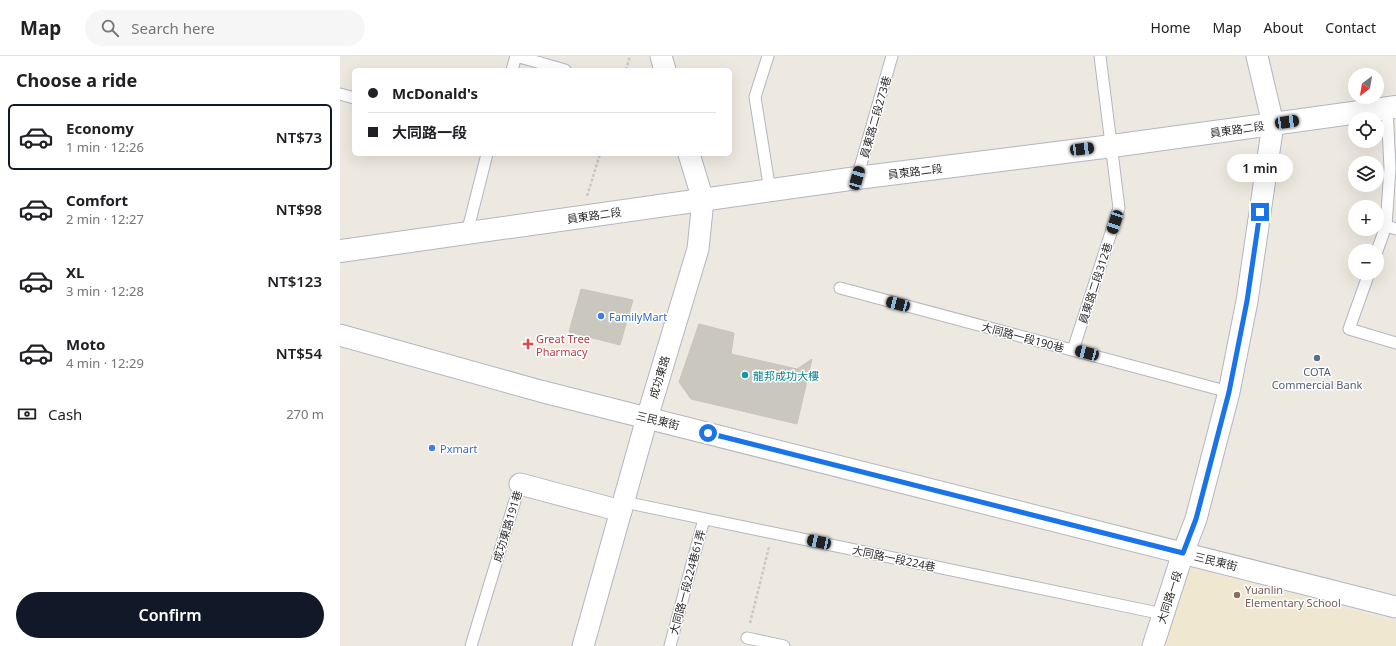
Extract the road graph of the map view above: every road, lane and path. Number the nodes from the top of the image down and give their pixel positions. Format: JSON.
{"nodes":[{"id":1,"x":516,"y":56,"type":"edge"},
{"id":2,"x":630,"y":56,"type":"edge"},
{"id":3,"x":661,"y":56,"type":"edge"},
{"id":4,"x":768,"y":56,"type":"edge"},
{"id":5,"x":892,"y":56,"type":"edge"},
{"id":6,"x":1100,"y":56,"type":"edge"},
{"id":7,"x":1257,"y":56,"type":"edge"},
{"id":8,"x":513,"y":68,"type":"edge"},
{"id":9,"x":558,"y":68,"type":"edge"},
{"id":10,"x":627,"y":68,"type":"edge"},
{"id":11,"x":664,"y":68,"type":"edge"},
{"id":12,"x":340,"y":94,"type":"edge"},
{"id":13,"x":352,"y":97,"type":"edge"},
{"id":14,"x":1392,"y":107,"type":"edge"},
{"id":15,"x":1273,"y":124,"type":"junction"},
{"id":16,"x":1112,"y":146,"type":"junction"},
{"id":17,"x":486,"y":156,"type":"edge"},
{"id":18,"x":599,"y":156,"type":"edge"},
{"id":19,"x":690,"y":156,"type":"edge"},
{"id":20,"x":857,"y":178,"type":"junction"},
{"id":21,"x":770,"y":191,"type":"junction"},
{"id":22,"x":703,"y":200,"type":"junction"},
{"id":23,"x":580,"y":217,"type":"junction"},
{"id":24,"x":1391,"y":228,"type":"edge"},
{"id":25,"x":467,"y":233,"type":"junction"},
{"id":26,"x":1381,"y":244,"type":"edge"},
{"id":27,"x":340,"y":251,"type":"edge"},
{"id":28,"x":1367,"y":280,"type":"edge"},
{"id":29,"x":840,"y":288,"type":"dead end"},
{"id":30,"x":340,"y":335,"type":"edge"},
{"id":31,"x":1396,"y":343,"type":"edge"},
{"id":32,"x":1073,"y":350,"type":"junction"},
{"id":33,"x":1229,"y":392,"type":"junction"},
{"id":34,"x":647,"y":418,"type":"junction"},
{"id":35,"x":520,"y":484,"type":"joint"},
{"id":36,"x":623,"y":506,"type":"junction"},
{"id":37,"x":704,"y":519,"type":"junction"},
{"id":38,"x":772,"y":533,"type":"junction"},
{"id":39,"x":1183,"y":553,"type":"junction"},
{"id":40,"x":1396,"y":607,"type":"edge"},
{"id":41,"x":1163,"y":614,"type":"junction"},
{"id":42,"x":747,"y":638,"type":"joint"},
{"id":43,"x":471,"y":646,"type":"edge"},
{"id":44,"x":583,"y":646,"type":"edge"},
{"id":45,"x":670,"y":646,"type":"edge"},
{"id":46,"x":784,"y":646,"type":"edge"},
{"id":47,"x":1154,"y":646,"type":"edge"}],
"edges":[{"from":1,"to":8,"type":"lane"},
{"from":1,"to":9,"type":"lane"},
{"from":2,"to":10,"type":"path"},
{"from":3,"to":11,"type":"street"},
{"from":4,"to":21,"type":"lane"},
{"from":5,"to":20,"type":"lane","name":"員東路二段273巷"},
{"from":6,"to":16,"type":"lane","name":"員東路二段312巷"},
{"from":7,"to":15,"type":"street","name":"大同路一段"},
{"from":12,"to":13,"type":"lane"},
{"from":14,"to":15,"type":"street","name":"員東路二段"},
{"from":14,"to":24,"type":"lane"},
{"from":15,"to":16,"type":"street","name":"員東路二段"},
{"from":15,"to":33,"type":"street","name":"大同路一段"},
{"from":16,"to":20,"type":"street","name":"員東路二段"},
{"from":16,"to":32,"type":"lane","name":"員東路二段312巷"},
{"from":17,"to":25,"type":"lane"},
{"from":18,"to":23,"type":"path"},
{"from":19,"to":22,"type":"street","name":"成功東路"},
{"from":20,"to":21,"type":"street","name":"員東路二段"},
{"from":21,"to":22,"type":"street","name":"員東路二段"},
{"from":22,"to":23,"type":"street","name":"員東路二段"},
{"from":22,"to":34,"type":"street","name":"成功東路"},
{"from":23,"to":25,"type":"street","name":"員東路二段"},
{"from":24,"to":26,"type":"lane"},
{"from":25,"to":27,"type":"street","name":"員東路二段"},
{"from":28,"to":31,"type":"lane"},
{"from":29,"to":32,"type":"lane","name":"大同路一段190巷"},
{"from":30,"to":34,"type":"street","name":"三民東街"},
{"from":32,"to":33,"type":"lane","name":"大同路一段190巷"},
{"from":33,"to":39,"type":"street","name":"大同路一段"},
{"from":34,"to":36,"type":"street","name":"成功東路"},
{"from":34,"to":39,"type":"street","name":"三民東街"},
{"from":35,"to":36,"type":"street","name":"成功東路191巷"},
{"from":35,"to":43,"type":"lane","name":"成功東路191巷"},
{"from":36,"to":37,"type":"lane","name":"大同路一段224巷"},
{"from":36,"to":44,"type":"street","name":"成功東路"},
{"from":37,"to":38,"type":"lane","name":"大同路一段224巷"},
{"from":37,"to":45,"type":"lane","name":"大同路一段224巷61弄"},
{"from":38,"to":41,"type":"lane","name":"大同路一段224巷"},
{"from":38,"to":42,"type":"path"},
{"from":39,"to":40,"type":"street","name":"三民東街"},
{"from":39,"to":41,"type":"street","name":"大同路一段"},
{"from":41,"to":47,"type":"street","name":"大同路一段"},
{"from":42,"to":46,"type":"lane"}]}
